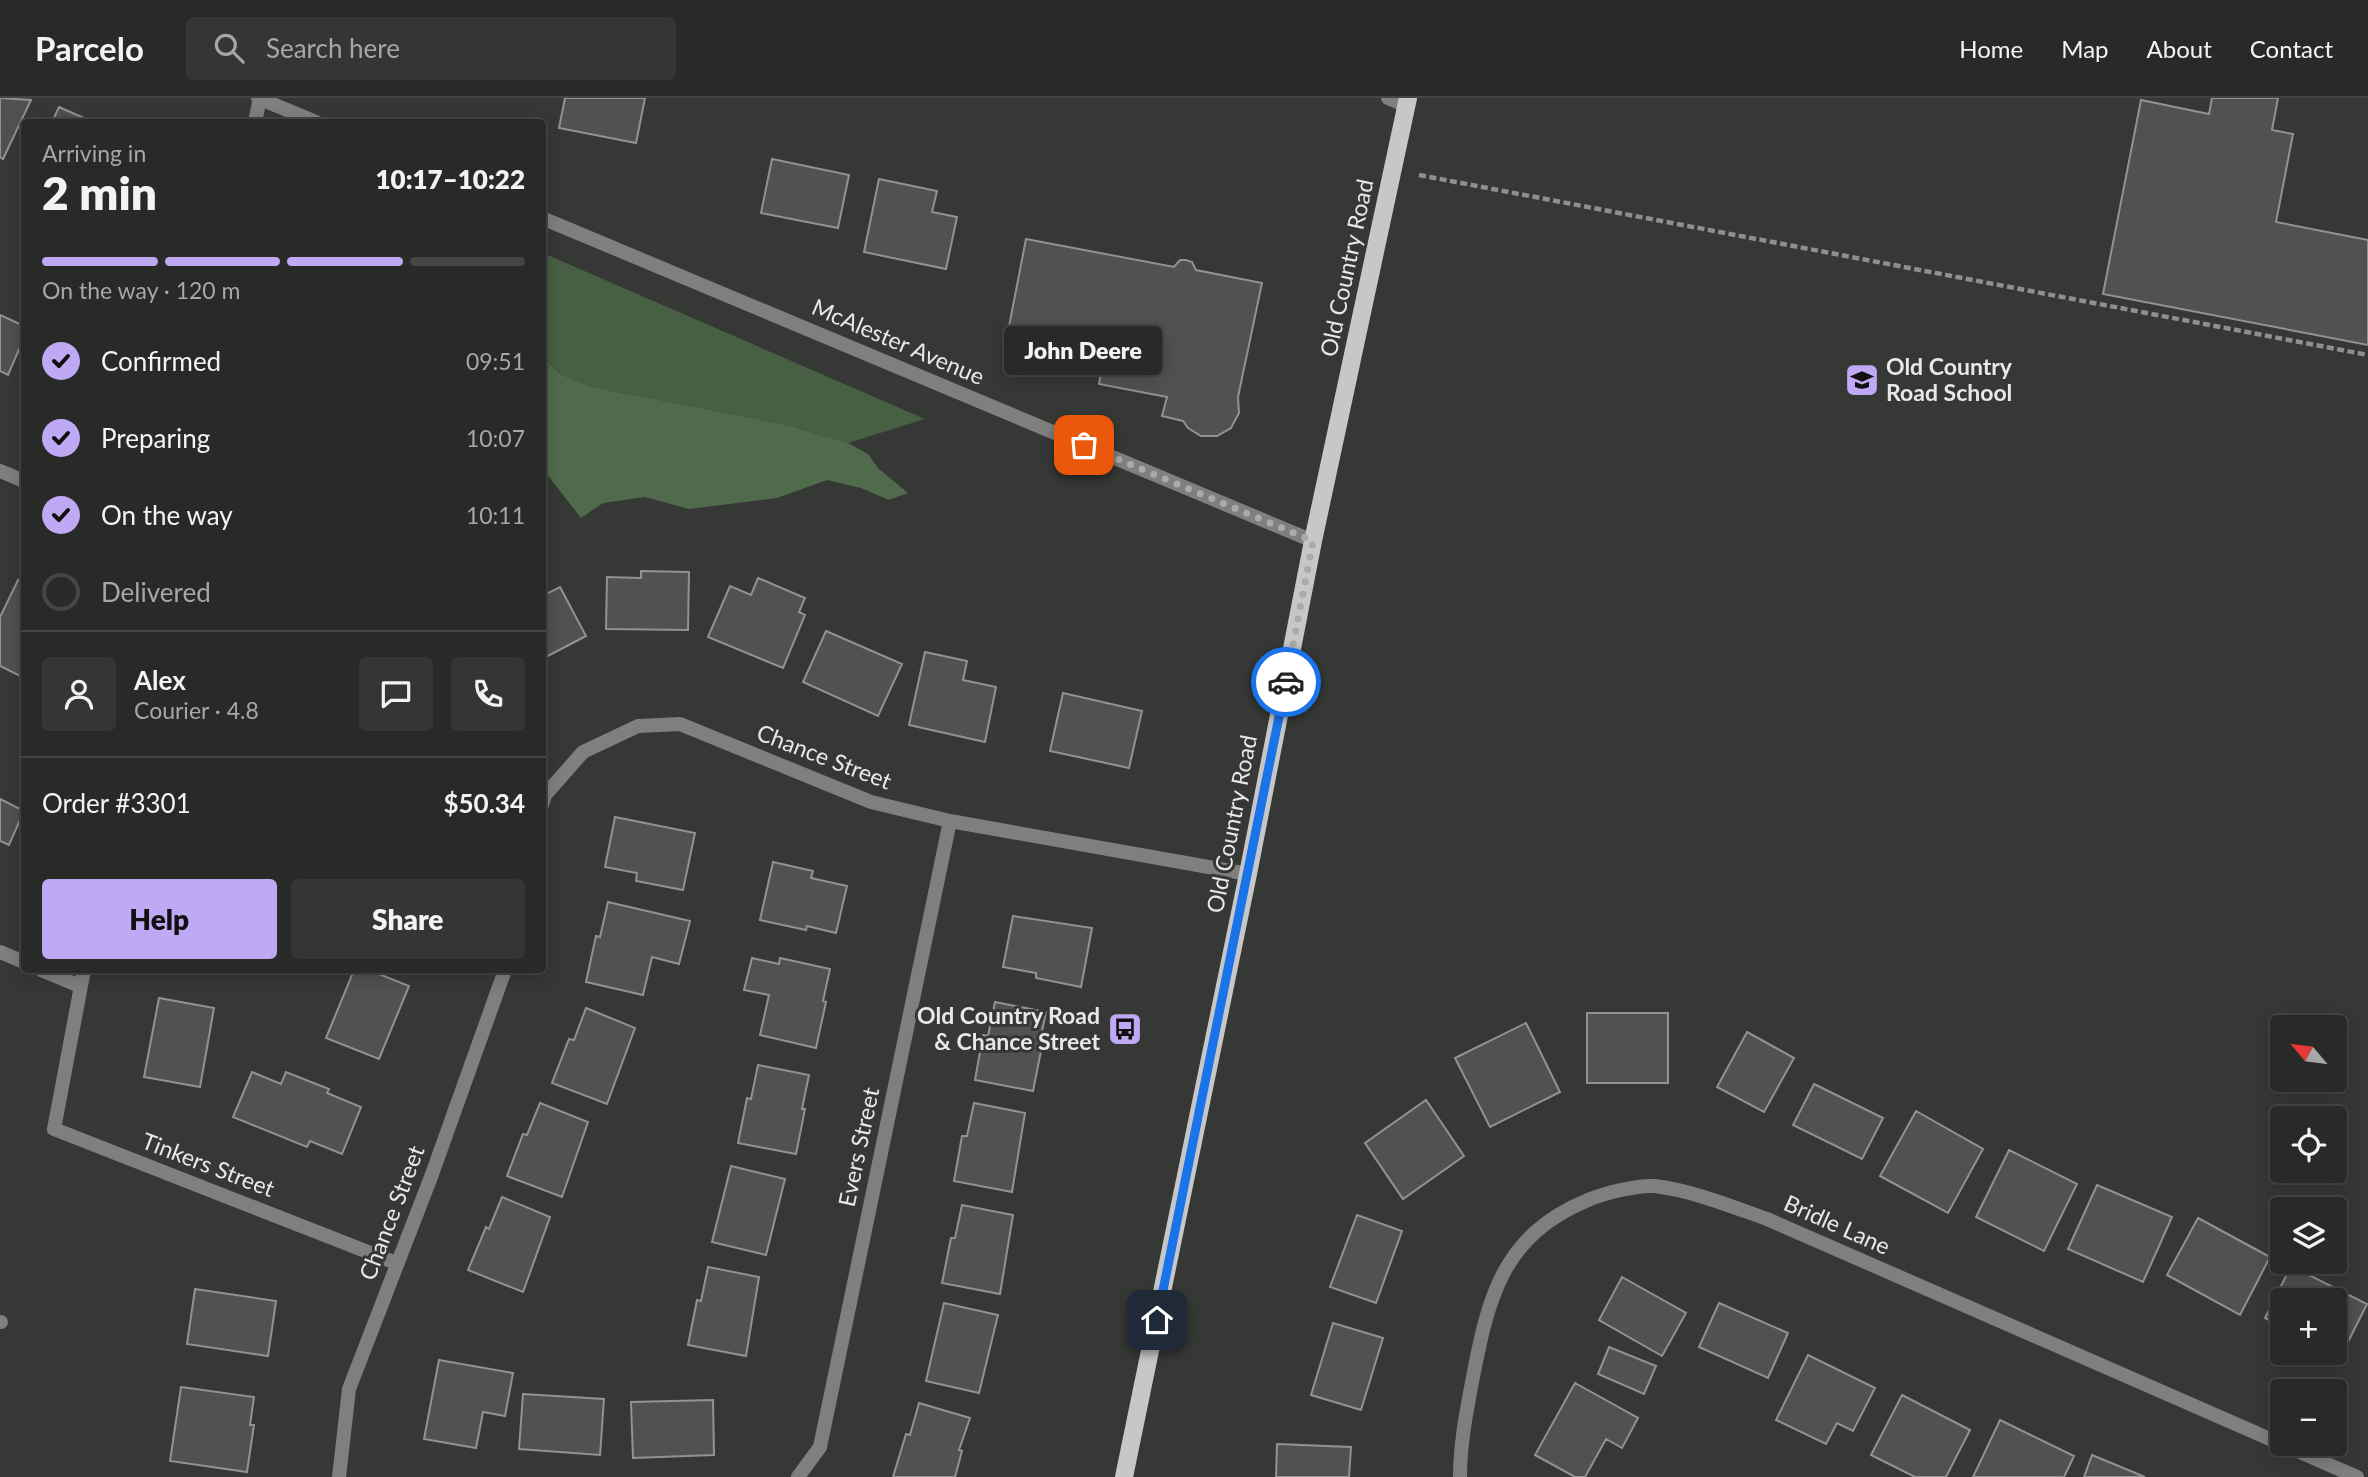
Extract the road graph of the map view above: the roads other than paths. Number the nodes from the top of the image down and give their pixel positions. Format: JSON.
{"nodes":[{"id":1,"x":259,"y":98,"type":"edge"},
{"id":2,"x":1388,"y":98,"type":"edge"},
{"id":3,"x":1408,"y":102,"type":"edge"},
{"id":4,"x":256,"y":119,"type":"edge"},
{"id":5,"x":309,"y":119,"type":"edge"},
{"id":6,"x":546,"y":220,"type":"edge"},
{"id":7,"x":0,"y":471,"type":"edge"},
{"id":8,"x":21,"y":480,"type":"edge"},
{"id":9,"x":1313,"y":541,"type":"junction"},
{"id":10,"x":546,"y":794,"type":"edge"},
{"id":11,"x":950,"y":821,"type":"junction"},
{"id":12,"x":1248,"y":874,"type":"junction"},
{"id":13,"x":0,"y":952,"type":"edge"},
{"id":14,"x":21,"y":961,"type":"edge"},
{"id":15,"x":48,"y":973,"type":"edge"},
{"id":16,"x":83,"y":973,"type":"edge"},
{"id":17,"x":504,"y":973,"type":"edge"},
{"id":18,"x":80,"y":986,"type":"junction"},
{"id":19,"x":396,"y":1263,"type":"junction"},
{"id":20,"x":339,"y":1477,"type":"edge"},
{"id":21,"x":798,"y":1477,"type":"edge"},
{"id":22,"x":1124,"y":1477,"type":"edge"},
{"id":23,"x":1460,"y":1477,"type":"edge"},
{"id":24,"x":2357,"y":1477,"type":"edge"}],
"edges":[{"from":1,"to":4,"type":"street"},
{"from":1,"to":5,"type":"street"},
{"from":2,"to":3,"type":"street"},
{"from":3,"to":9,"type":"main road","name":"Old Country Road"},
{"from":6,"to":9,"type":"street","name":"McAlester Avenue"},
{"from":7,"to":8,"type":"street"},
{"from":9,"to":12,"type":"main road","name":"Old Country Road"},
{"from":10,"to":11,"type":"street","name":"Chance Street"},
{"from":11,"to":12,"type":"street","name":"Chance Street"},
{"from":11,"to":21,"type":"street","name":"Evers Street"},
{"from":12,"to":22,"type":"main road","name":"Old Country Road"},
{"from":13,"to":14,"type":"street"},
{"from":15,"to":18,"type":"street"},
{"from":16,"to":18,"type":"street"},
{"from":17,"to":19,"type":"street","name":"Chance Street"},
{"from":18,"to":19,"type":"street","name":"Tinkers Street"},
{"from":19,"to":20,"type":"street","name":"Chance Street"},
{"from":23,"to":24,"type":"street","name":"Bridle Lane"}]}
